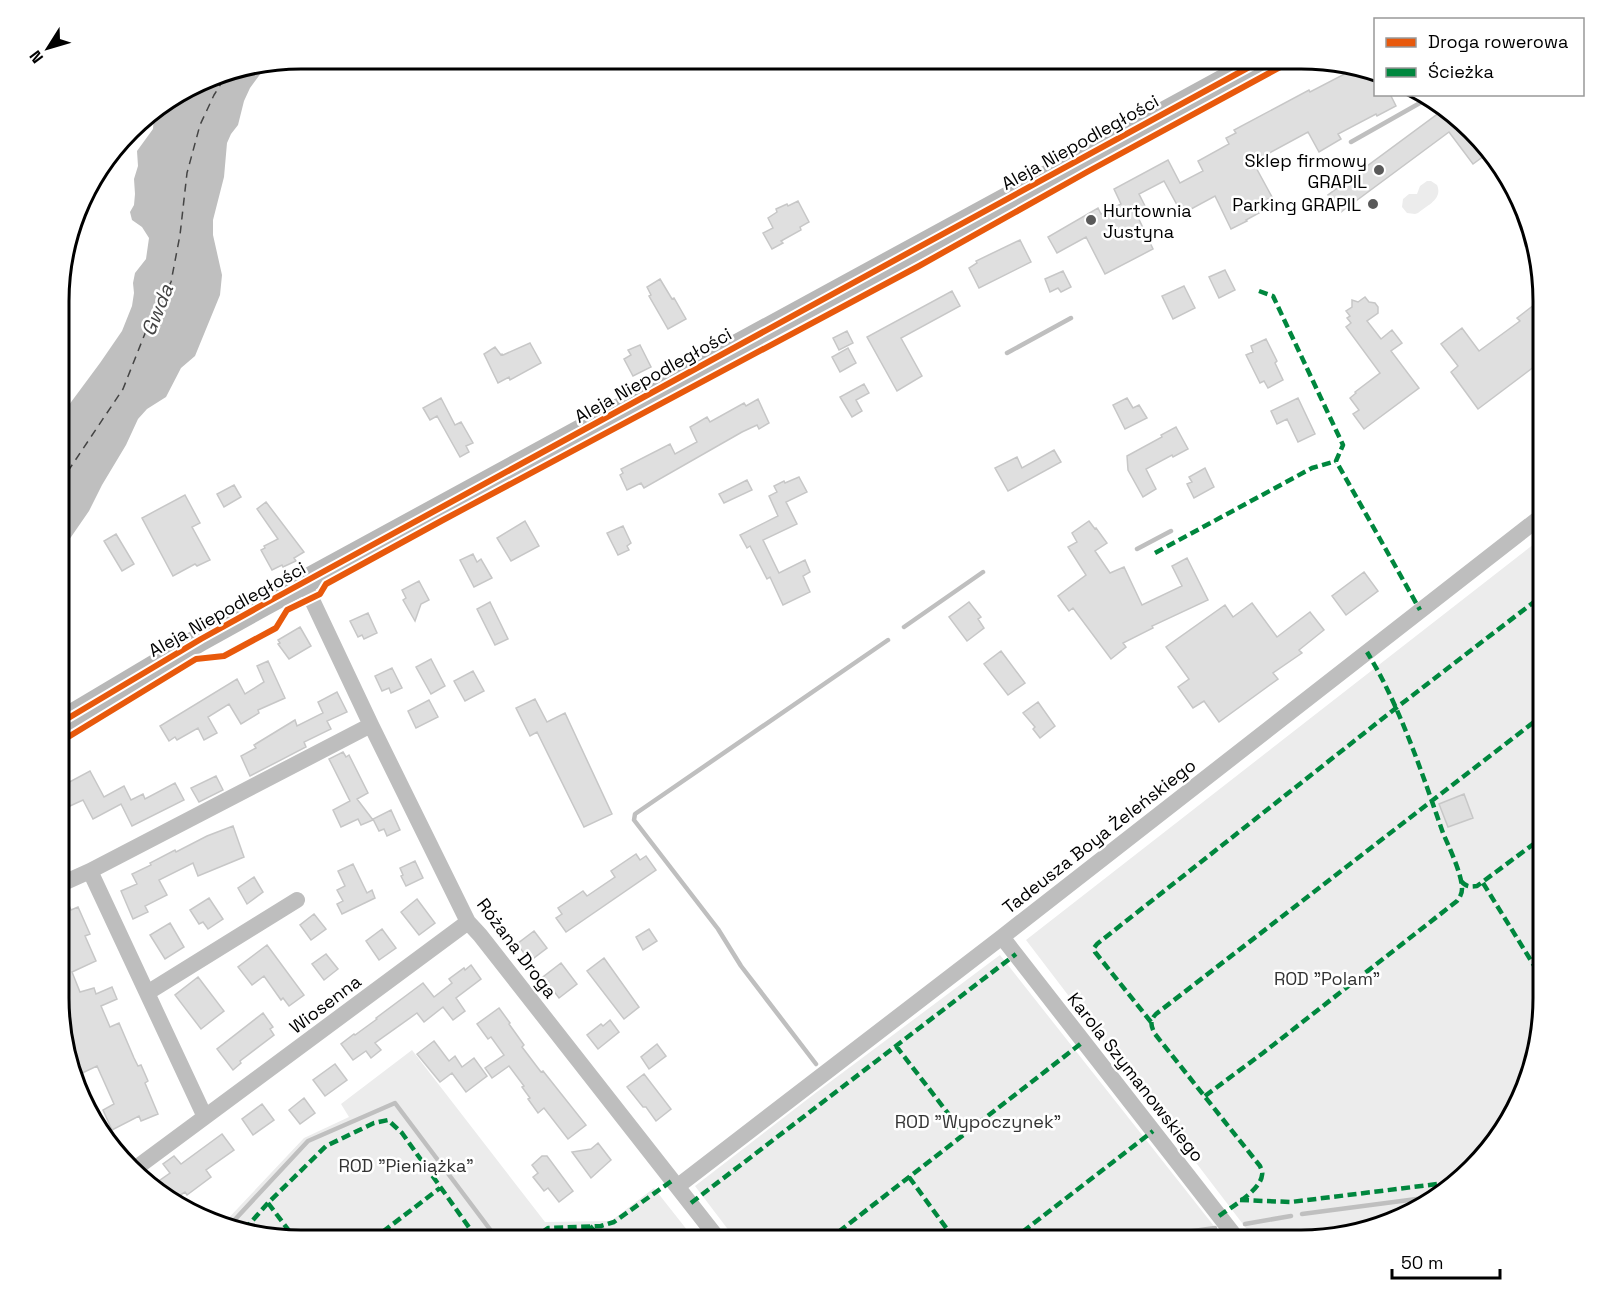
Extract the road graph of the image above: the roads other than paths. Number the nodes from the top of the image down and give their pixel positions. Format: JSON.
{"nodes":[{"id":1,"x":1246,"y":69,"type":"edge"},
{"id":2,"x":1533,"y":523,"type":"edge"},
{"id":3,"x":304,"y":583,"type":"junction"},
{"id":4,"x":69,"y":718,"type":"edge"},
{"id":5,"x":371,"y":725,"type":"junction"},
{"id":6,"x":90,"y":871,"type":"junction"},
{"id":7,"x":69,"y":880,"type":"edge"},
{"id":8,"x":297,"y":900,"type":"dead end"},
{"id":9,"x":468,"y":922,"type":"junction"},
{"id":10,"x":1002,"y":937,"type":"junction"},
{"id":11,"x":147,"y":993,"type":"junction"},
{"id":12,"x":205,"y":1117,"type":"junction"},
{"id":13,"x":140,"y":1165,"type":"edge"},
{"id":14,"x":678,"y":1186,"type":"junction"},
{"id":15,"x":711,"y":1230,"type":"edge"},
{"id":16,"x":1230,"y":1230,"type":"edge"}],
"edges":[{"from":1,"to":3,"type":"street","name":"Aleja Niepodległości"},
{"from":2,"to":10,"type":"street","name":"Tadeusza Boya Żeleńskiego"},
{"from":3,"to":4,"type":"street","name":"Aleja Niepodległości"},
{"from":3,"to":5,"type":"street","name":"Różana Droga"},
{"from":5,"to":6,"type":"street"},
{"from":5,"to":9,"type":"street","name":"Różana Droga"},
{"from":6,"to":7,"type":"street"},
{"from":6,"to":11,"type":"street"},
{"from":8,"to":11,"type":"street"},
{"from":9,"to":12,"type":"street","name":"Wiosenna"},
{"from":9,"to":14,"type":"street","name":"Różana Droga"},
{"from":10,"to":14,"type":"street","name":"Tadeusza Boya Żeleńskiego"},
{"from":10,"to":16,"type":"street","name":"Karola Szymanowskiego"},
{"from":11,"to":12,"type":"street"},
{"from":12,"to":13,"type":"street","name":"Wiosenna"},
{"from":14,"to":15,"type":"street","name":"Różana Droga"}]}
